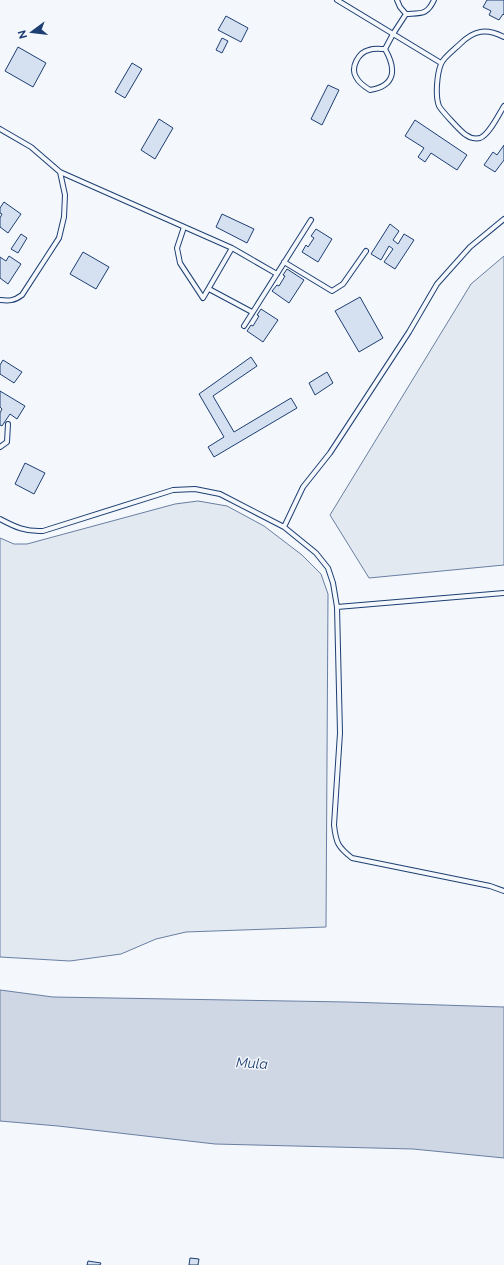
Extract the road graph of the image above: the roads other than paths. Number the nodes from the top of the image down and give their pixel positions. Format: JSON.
{"nodes":[{"id":1,"x":337,"y":0,"type":"edge"},
{"id":2,"x":397,"y":0,"type":"edge"},
{"id":3,"x":434,"y":0,"type":"edge"},
{"id":4,"x":406,"y":14,"type":"junction"},
{"id":5,"x":393,"y":34,"type":"junction"},
{"id":6,"x":504,"y":37,"type":"edge"},
{"id":7,"x":385,"y":50,"type":"junction"},
{"id":8,"x":441,"y":62,"type":"junction"},
{"id":9,"x":504,"y":106,"type":"edge"},
{"id":10,"x":0,"y":129,"type":"edge"},
{"id":11,"x":60,"y":172,"type":"junction"},
{"id":12,"x":311,"y":220,"type":"dead end"},
{"id":13,"x":504,"y":220,"type":"edge"},
{"id":14,"x":184,"y":227,"type":"junction"},
{"id":15,"x":232,"y":248,"type":"junction"},
{"id":16,"x":366,"y":251,"type":"dead end"},
{"id":17,"x":284,"y":262,"type":"junction"},
{"id":18,"x":277,"y":274,"type":"junction"},
{"id":19,"x":209,"y":289,"type":"junction"},
{"id":20,"x":0,"y":300,"type":"edge"},
{"id":21,"x":252,"y":312,"type":"junction"},
{"id":22,"x":244,"y":326,"type":"dead end"},
{"id":23,"x":8,"y":424,"type":"dead end"},
{"id":24,"x":0,"y":447,"type":"edge"},
{"id":25,"x":0,"y":519,"type":"edge"},
{"id":26,"x":284,"y":527,"type":"junction"},
{"id":27,"x":504,"y":593,"type":"edge"},
{"id":28,"x":337,"y":607,"type":"junction"},
{"id":29,"x":504,"y":891,"type":"edge"}],
"edges":[{"from":1,"to":5,"type":"lane"},
{"from":2,"to":4,"type":"lane"},
{"from":3,"to":4,"type":"lane"},
{"from":4,"to":5,"type":"lane"},
{"from":5,"to":7,"type":"lane"},
{"from":5,"to":8,"type":"lane"},
{"from":6,"to":8,"type":"lane"},
{"from":7,"to":7,"type":"lane"},
{"from":8,"to":9,"type":"lane"},
{"from":10,"to":11,"type":"lane"},
{"from":11,"to":14,"type":"lane"},
{"from":11,"to":20,"type":"lane"},
{"from":12,"to":17,"type":"lane"},
{"from":13,"to":26,"type":"lane"},
{"from":14,"to":15,"type":"lane"},
{"from":14,"to":19,"type":"lane"},
{"from":15,"to":18,"type":"lane"},
{"from":15,"to":19,"type":"lane"},
{"from":16,"to":17,"type":"lane"},
{"from":17,"to":18,"type":"lane"},
{"from":18,"to":21,"type":"lane"},
{"from":19,"to":21,"type":"lane"},
{"from":21,"to":22,"type":"lane"},
{"from":23,"to":24,"type":"lane"},
{"from":25,"to":26,"type":"lane"},
{"from":26,"to":28,"type":"lane"},
{"from":27,"to":28,"type":"lane"},
{"from":28,"to":29,"type":"lane"}]}
